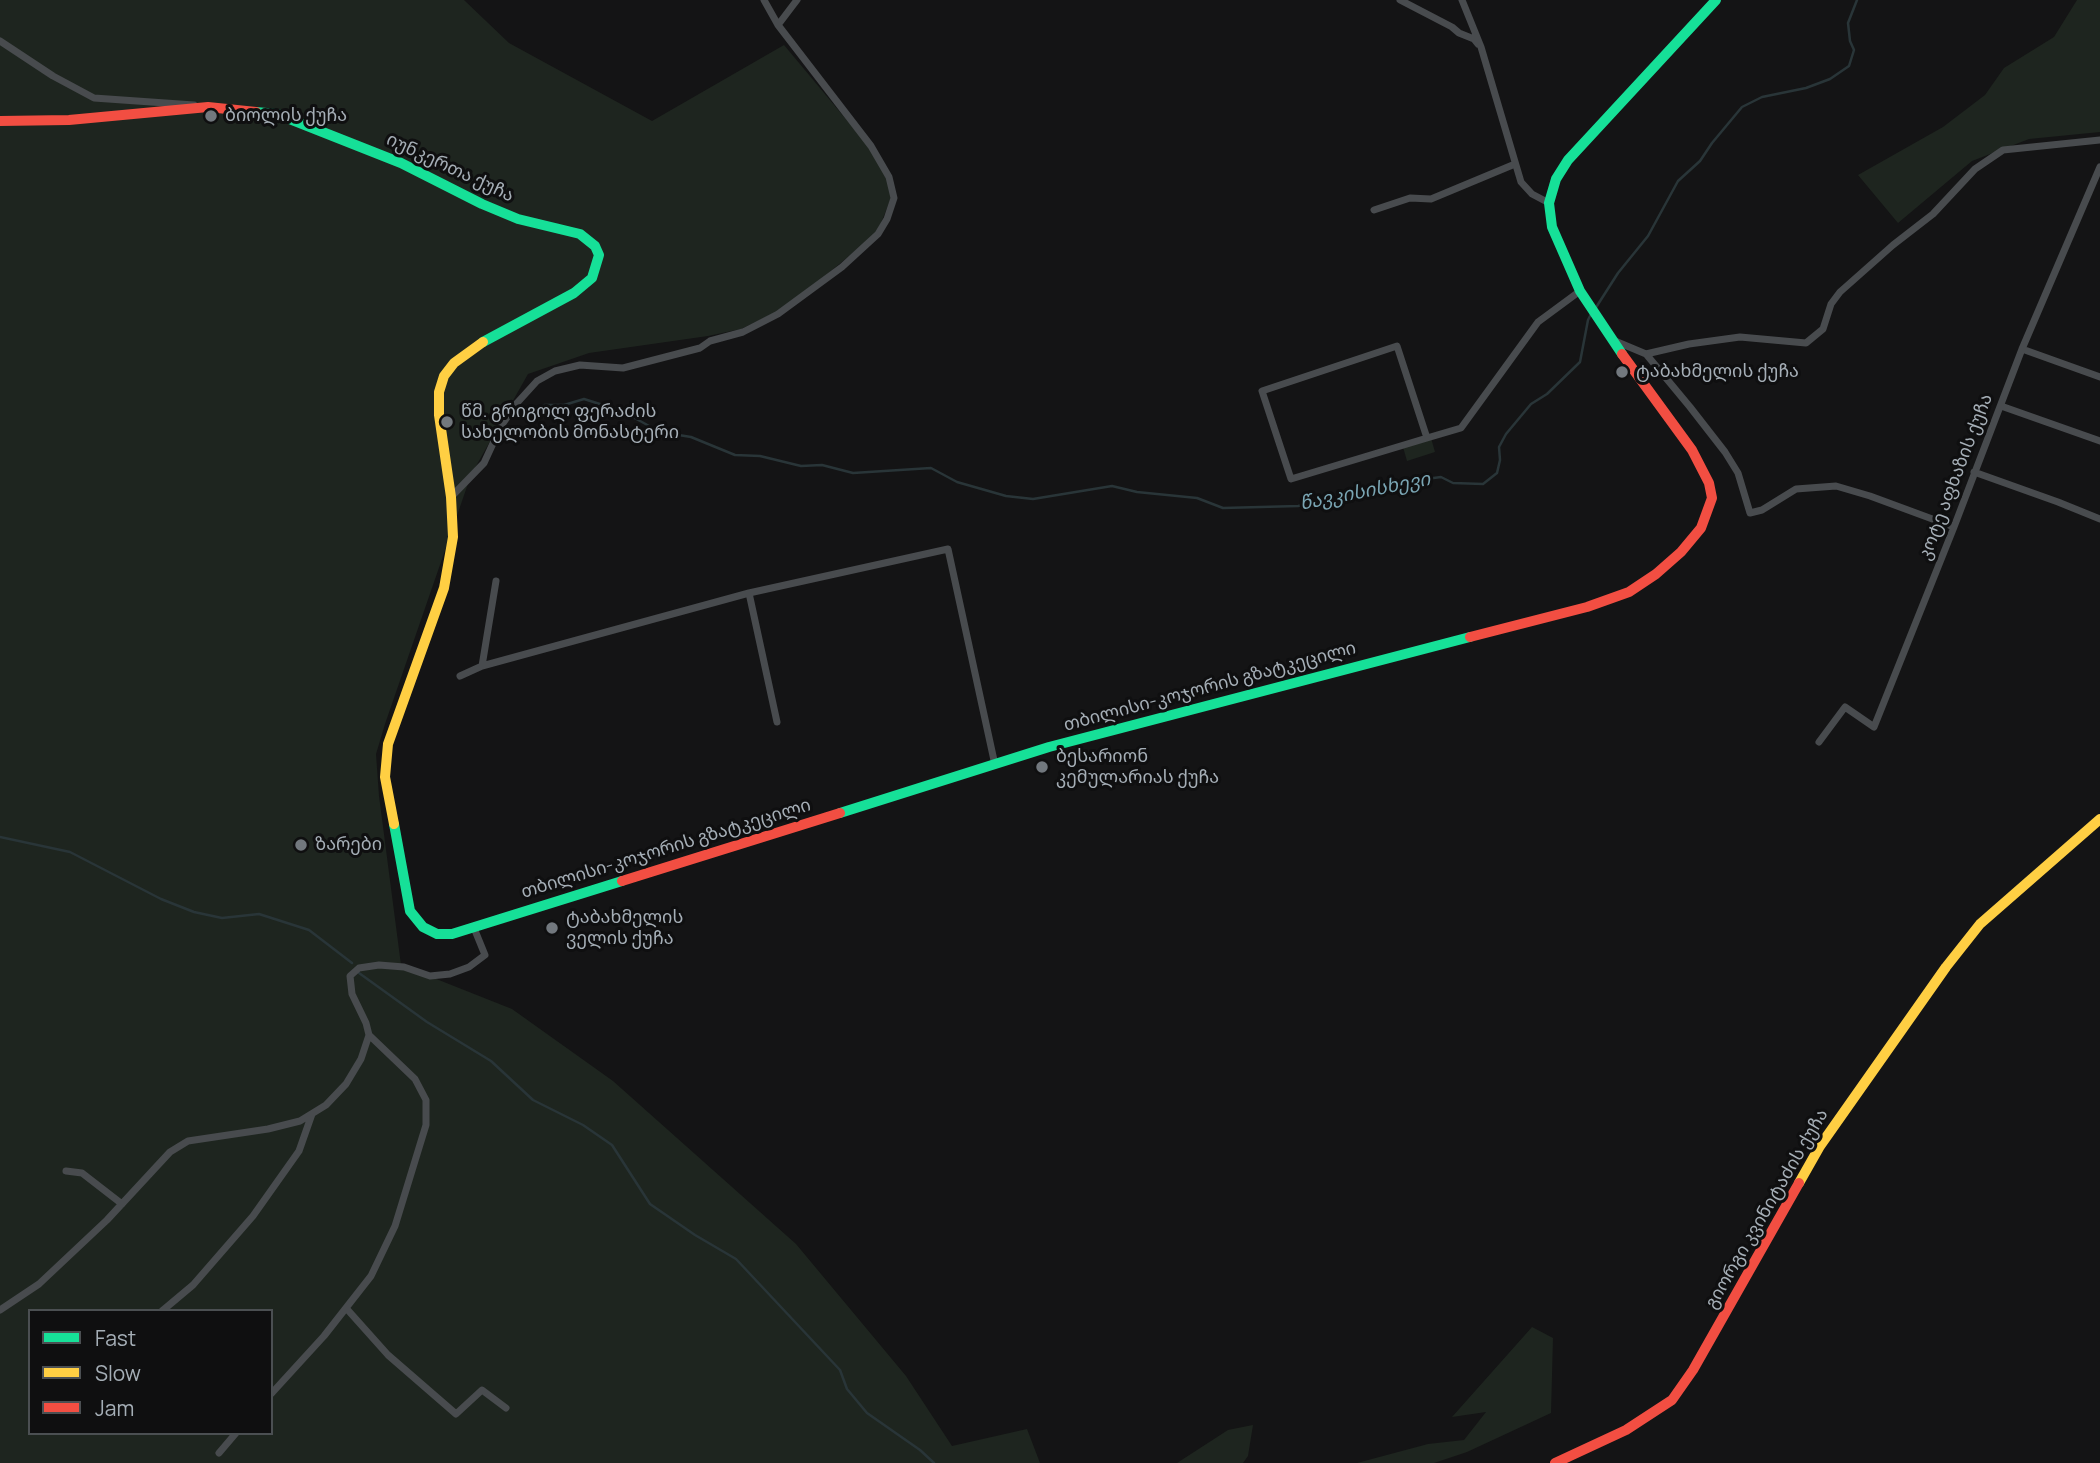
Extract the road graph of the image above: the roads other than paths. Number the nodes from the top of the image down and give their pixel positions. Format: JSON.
{"nodes":[{"id":1,"x":764,"y":0,"type":"edge"},
{"id":2,"x":797,"y":0,"type":"edge"},
{"id":3,"x":1400,"y":0,"type":"edge"},
{"id":4,"x":1462,"y":0,"type":"edge"},
{"id":5,"x":1716,"y":0,"type":"edge"},
{"id":6,"x":778,"y":25,"type":"junction"},
{"id":7,"x":0,"y":41,"type":"edge"},
{"id":8,"x":1480,"y":47,"type":"junction"},
{"id":9,"x":208,"y":107,"type":"junction"},
{"id":10,"x":0,"y":121,"type":"edge"},
{"id":11,"x":2100,"y":140,"type":"edge"},
{"id":12,"x":1516,"y":164,"type":"junction"},
{"id":13,"x":2100,"y":167,"type":"edge"},
{"id":14,"x":1549,"y":203,"type":"junction"},
{"id":15,"x":1374,"y":210,"type":"dead end"},
{"id":16,"x":1580,"y":291,"type":"junction"},
{"id":17,"x":1613,"y":341,"type":"junction"},
{"id":18,"x":2022,"y":349,"type":"junction"},
{"id":19,"x":1646,"y":354,"type":"junction"},
{"id":20,"x":2100,"y":377,"type":"edge"},
{"id":21,"x":2001,"y":406,"type":"junction"},
{"id":22,"x":1427,"y":438,"type":"junction"},
{"id":23,"x":2100,"y":441,"type":"edge"},
{"id":24,"x":1974,"y":472,"type":"junction"},
{"id":25,"x":452,"y":497,"type":"junction"},
{"id":26,"x":2100,"y":519,"type":"edge"},
{"id":27,"x":1954,"y":527,"type":"junction"},
{"id":28,"x":496,"y":581,"type":"dead end"},
{"id":29,"x":749,"y":593,"type":"junction"},
{"id":30,"x":482,"y":666,"type":"junction"},
{"id":31,"x":460,"y":676,"type":"dead end"},
{"id":32,"x":777,"y":722,"type":"dead end"},
{"id":33,"x":1819,"y":742,"type":"dead end"},
{"id":34,"x":995,"y":765,"type":"junction"},
{"id":35,"x":2100,"y":819,"type":"edge"},
{"id":36,"x":474,"y":928,"type":"junction"},
{"id":37,"x":369,"y":1035,"type":"junction"},
{"id":38,"x":313,"y":1113,"type":"junction"},
{"id":39,"x":66,"y":1171,"type":"dead end"},
{"id":40,"x":122,"y":1204,"type":"junction"},
{"id":41,"x":346,"y":1308,"type":"junction"},
{"id":42,"x":164,"y":1309,"type":"edge"},
{"id":43,"x":0,"y":1310,"type":"edge"},
{"id":44,"x":273,"y":1392,"type":"edge"},
{"id":45,"x":506,"y":1408,"type":"dead end"},
{"id":46,"x":234,"y":1435,"type":"edge"},
{"id":47,"x":219,"y":1453,"type":"dead end"},
{"id":48,"x":1555,"y":1463,"type":"edge"}],
"edges":[{"from":1,"to":6,"type":"street"},
{"from":2,"to":6,"type":"street"},
{"from":3,"to":8,"type":"street"},
{"from":4,"to":8,"type":"street"},
{"from":5,"to":14,"type":"main road"},
{"from":6,"to":25,"type":"street"},
{"from":7,"to":9,"type":"street"},
{"from":8,"to":12,"type":"street"},
{"from":9,"to":10,"type":"main road","name":"იუნკერთა ქუჩა"},
{"from":9,"to":25,"type":"main road","name":"იუნკერთა ქუჩა"},
{"from":11,"to":19,"type":"street"},
{"from":12,"to":14,"type":"street"},
{"from":12,"to":15,"type":"street"},
{"from":13,"to":18,"type":"street","name":"კოტე აფხაზის ქუჩა"},
{"from":14,"to":16,"type":"main road"},
{"from":16,"to":17,"type":"main road","name":"თბილისი-კოჯორის გზატკეცილი"},
{"from":16,"to":22,"type":"street"},
{"from":17,"to":19,"type":"street"},
{"from":17,"to":34,"type":"main road","name":"თბილისი-კოჯორის გზატკეცილი"},
{"from":18,"to":20,"type":"street"},
{"from":18,"to":21,"type":"street","name":"კოტე აფხაზის ქუჩა"},
{"from":19,"to":27,"type":"street"},
{"from":21,"to":23,"type":"street"},
{"from":21,"to":24,"type":"street","name":"კოტე აფხაზის ქუჩა"},
{"from":22,"to":22,"type":"street"},
{"from":24,"to":26,"type":"street"},
{"from":24,"to":27,"type":"street","name":"კოტე აფხაზის ქუჩა"},
{"from":25,"to":36,"type":"main road","name":"იუნკერთა ქუჩა"},
{"from":27,"to":33,"type":"street","name":"კოტე აფხაზის ქუჩა"},
{"from":28,"to":30,"type":"street"},
{"from":29,"to":30,"type":"street"},
{"from":29,"to":32,"type":"street"},
{"from":29,"to":34,"type":"street"},
{"from":30,"to":31,"type":"street"},
{"from":34,"to":36,"type":"main road","name":"თბილისი-კოჯორის გზატკეცილი"},
{"from":35,"to":48,"type":"main road","name":"გიორგი კვინიტაძის ქუჩა"},
{"from":36,"to":37,"type":"street"},
{"from":37,"to":38,"type":"street"},
{"from":37,"to":41,"type":"street"},
{"from":38,"to":40,"type":"street"},
{"from":38,"to":42,"type":"street"},
{"from":39,"to":40,"type":"street"},
{"from":40,"to":43,"type":"street"},
{"from":41,"to":44,"type":"street"},
{"from":41,"to":45,"type":"street"},
{"from":46,"to":47,"type":"street"}]}
